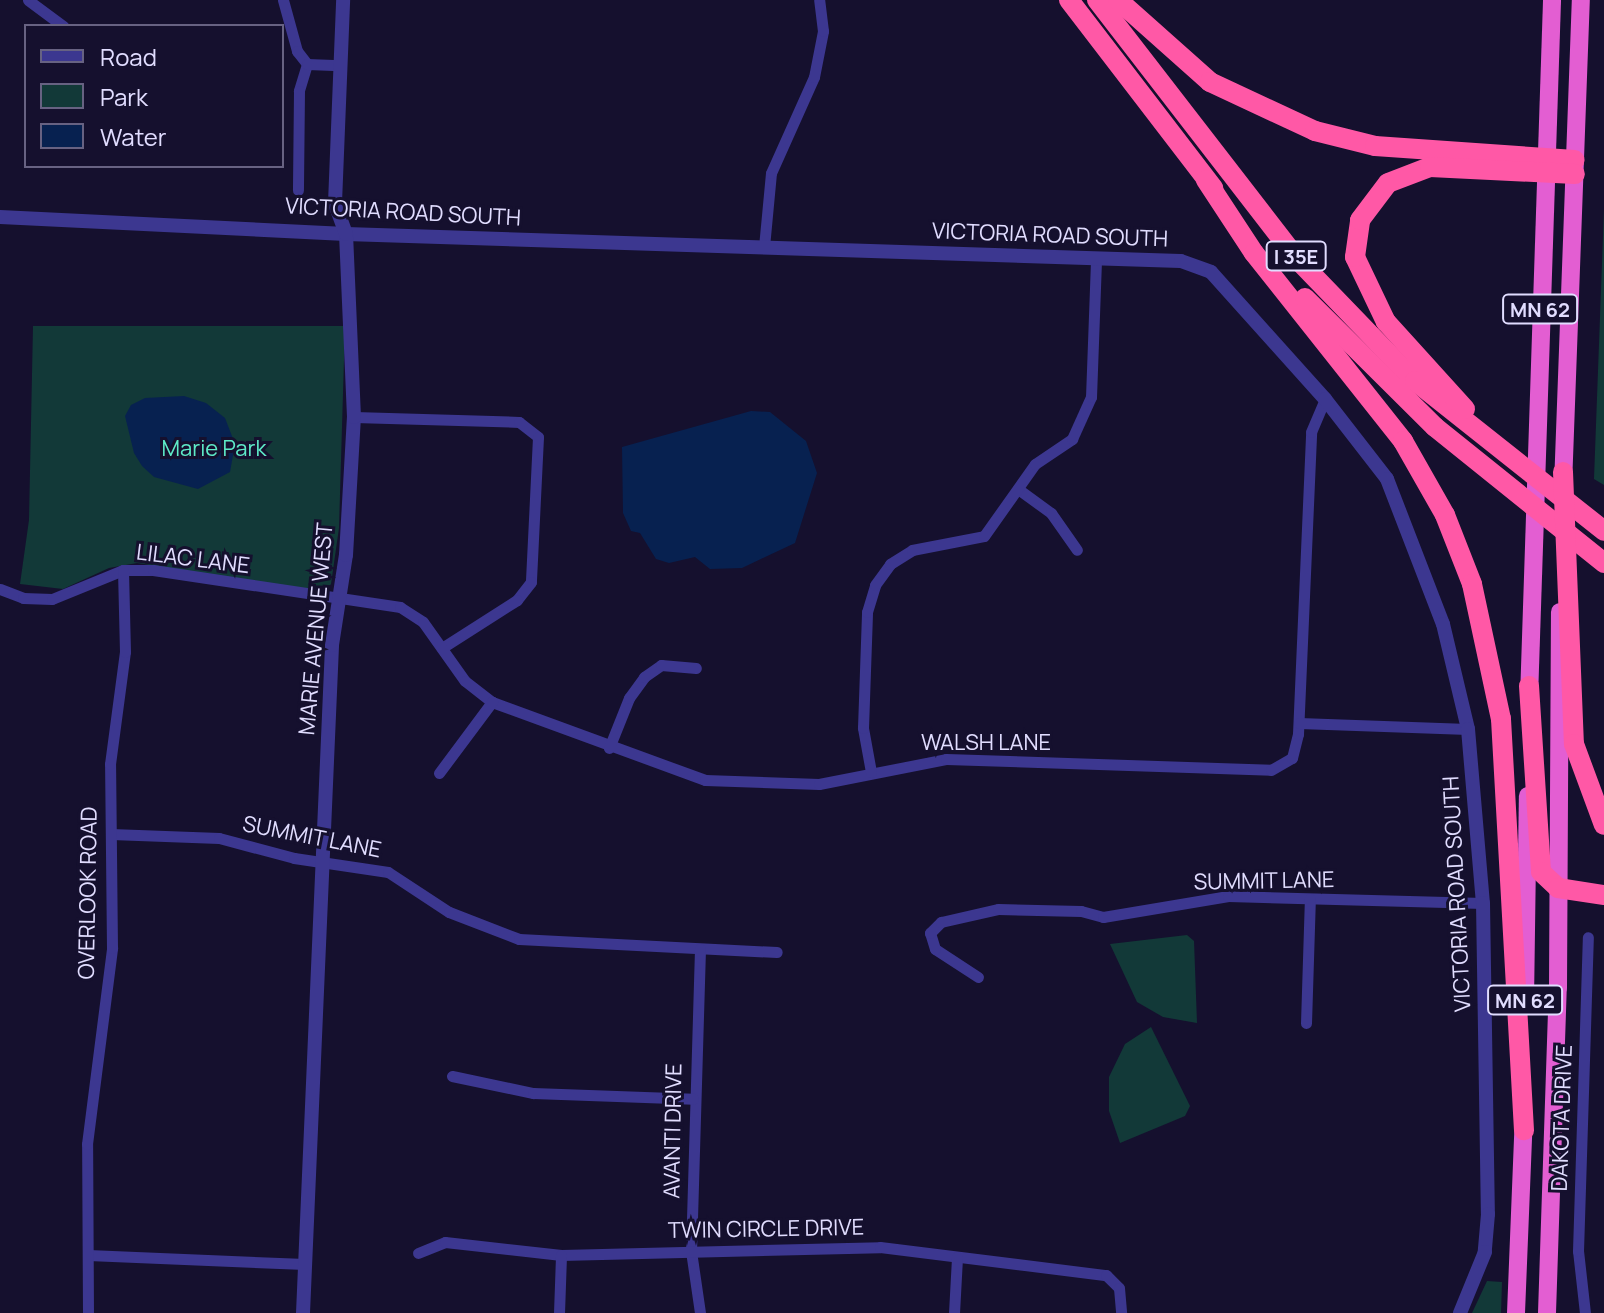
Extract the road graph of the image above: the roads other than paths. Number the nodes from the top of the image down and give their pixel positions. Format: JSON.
{"nodes":[{"id":1,"x":28,"y":0,"type":"edge"},
{"id":2,"x":283,"y":0,"type":"edge"},
{"id":3,"x":343,"y":0,"type":"edge"},
{"id":4,"x":819,"y":0,"type":"edge"},
{"id":5,"x":1069,"y":0,"type":"edge"},
{"id":6,"x":1097,"y":0,"type":"edge"},
{"id":7,"x":1118,"y":0,"type":"edge"},
{"id":8,"x":1552,"y":0,"type":"edge"},
{"id":9,"x":1581,"y":0,"type":"edge"},
{"id":10,"x":60,"y":24,"type":"edge"},
{"id":11,"x":307,"y":64,"type":"junction"},
{"id":12,"x":340,"y":65,"type":"junction"},
{"id":13,"x":1545,"y":166,"type":"junction"},
{"id":14,"x":1575,"y":167,"type":"junction"},
{"id":15,"x":1206,"y":180,"type":"junction"},
{"id":16,"x":298,"y":190,"type":"dead end"},
{"id":17,"x":0,"y":217,"type":"edge"},
{"id":18,"x":346,"y":234,"type":"junction"},
{"id":19,"x":764,"y":247,"type":"junction"},
{"id":20,"x":1096,"y":258,"type":"junction"},
{"id":21,"x":1325,"y":399,"type":"junction"},
{"id":22,"x":354,"y":417,"type":"junction"},
{"id":23,"x":1563,"y":472,"type":"joint"},
{"id":24,"x":1533,"y":477,"type":"junction"},
{"id":25,"x":1018,"y":489,"type":"junction"},
{"id":26,"x":1604,"y":531,"type":"edge"},
{"id":27,"x":1564,"y":545,"type":"junction"},
{"id":28,"x":1077,"y":550,"type":"dead end"},
{"id":29,"x":1602,"y":560,"type":"edge"},
{"id":30,"x":123,"y":570,"type":"junction"},
{"id":31,"x":0,"y":589,"type":"edge"},
{"id":32,"x":339,"y":601,"type":"junction"},
{"id":33,"x":442,"y":648,"type":"junction"},
{"id":34,"x":696,"y":668,"type":"dead end"},
{"id":35,"x":1529,"y":686,"type":"junction"},
{"id":36,"x":492,"y":702,"type":"junction"},
{"id":37,"x":1299,"y":723,"type":"junction"},
{"id":38,"x":1468,"y":729,"type":"junction"},
{"id":39,"x":609,"y":748,"type":"junction"},
{"id":40,"x":871,"y":772,"type":"junction"},
{"id":41,"x":439,"y":773,"type":"dead end"},
{"id":42,"x":1604,"y":825,"type":"edge"},
{"id":43,"x":111,"y":834,"type":"junction"},
{"id":44,"x":321,"y":862,"type":"junction"},
{"id":45,"x":1558,"y":888,"type":"junction"},
{"id":46,"x":1604,"y":895,"type":"edge"},
{"id":47,"x":1310,"y":899,"type":"junction"},
{"id":48,"x":1483,"y":903,"type":"junction"},
{"id":49,"x":1588,"y":937,"type":"dead end"},
{"id":50,"x":700,"y":949,"type":"junction"},
{"id":51,"x":777,"y":952,"type":"dead end"},
{"id":52,"x":978,"y":977,"type":"dead end"},
{"id":53,"x":1306,"y":1023,"type":"dead end"},
{"id":54,"x":452,"y":1076,"type":"dead end"},
{"id":55,"x":693,"y":1099,"type":"junction"},
{"id":56,"x":1524,"y":1130,"type":"junction"},
{"id":57,"x":691,"y":1251,"type":"junction"},
{"id":58,"x":418,"y":1253,"type":"dead end"},
{"id":59,"x":88,"y":1255,"type":"junction"},
{"id":60,"x":561,"y":1255,"type":"junction"},
{"id":61,"x":957,"y":1257,"type":"junction"},
{"id":62,"x":305,"y":1264,"type":"junction"},
{"id":63,"x":88,"y":1313,"type":"edge"},
{"id":64,"x":303,"y":1313,"type":"edge"},
{"id":65,"x":559,"y":1313,"type":"edge"},
{"id":66,"x":700,"y":1313,"type":"edge"},
{"id":67,"x":954,"y":1313,"type":"edge"},
{"id":68,"x":1121,"y":1313,"type":"edge"},
{"id":69,"x":1460,"y":1313,"type":"edge"},
{"id":70,"x":1516,"y":1313,"type":"edge"},
{"id":71,"x":1547,"y":1313,"type":"edge"},
{"id":72,"x":1585,"y":1313,"type":"edge"}],
"edges":[{"from":1,"to":10,"type":"street"},
{"from":2,"to":11,"type":"street"},
{"from":3,"to":12,"type":"street","name":"MARIE AVENUE WEST"},
{"from":4,"to":19,"type":"street"},
{"from":5,"to":15,"type":"highway","number":"I 35E"},
{"from":6,"to":24,"type":"highway","number":"I 35E"},
{"from":7,"to":13,"type":"highway"},
{"from":8,"to":13,"type":"highway","number":"MN 62"},
{"from":9,"to":14,"type":"highway","number":"MN 62"},
{"from":11,"to":12,"type":"street"},
{"from":11,"to":16,"type":"street"},
{"from":12,"to":18,"type":"street","name":"MARIE AVENUE WEST"},
{"from":13,"to":14,"type":"highway"},
{"from":13,"to":24,"type":"highway"},
{"from":13,"to":35,"type":"highway","number":"MN 62"},
{"from":14,"to":23,"type":"highway","number":"MN 62"},
{"from":15,"to":29,"type":"highway","number":"I 35E"},
{"from":15,"to":56,"type":"highway"},
{"from":17,"to":18,"type":"street","name":"VICTORIA ROAD SOUTH"},
{"from":18,"to":19,"type":"street","name":"VICTORIA ROAD SOUTH"},
{"from":18,"to":22,"type":"street","name":"MARIE AVENUE WEST"},
{"from":19,"to":20,"type":"street","name":"VICTORIA ROAD SOUTH"},
{"from":20,"to":21,"type":"street","name":"VICTORIA ROAD SOUTH"},
{"from":20,"to":25,"type":"street"},
{"from":21,"to":37,"type":"street","name":"WALSH LANE"},
{"from":21,"to":38,"type":"street","name":"VICTORIA ROAD SOUTH"},
{"from":22,"to":32,"type":"street","name":"MARIE AVENUE WEST"},
{"from":22,"to":33,"type":"street"},
{"from":23,"to":27,"type":"highway"},
{"from":24,"to":26,"type":"highway","number":"I 35E"},
{"from":25,"to":28,"type":"street"},
{"from":25,"to":40,"type":"street"},
{"from":27,"to":42,"type":"highway"},
{"from":27,"to":45,"type":"highway","number":"MN 62"},
{"from":30,"to":31,"type":"street","name":"LILAC LANE"},
{"from":30,"to":32,"type":"street","name":"LILAC LANE"},
{"from":30,"to":43,"type":"street","name":"OVERLOOK ROAD"},
{"from":32,"to":33,"type":"street","name":"WALSH LANE"},
{"from":32,"to":44,"type":"street","name":"MARIE AVENUE WEST"},
{"from":33,"to":36,"type":"street","name":"WALSH LANE"},
{"from":34,"to":39,"type":"street"},
{"from":35,"to":45,"type":"highway"},
{"from":35,"to":56,"type":"highway","number":"MN 62"},
{"from":36,"to":39,"type":"street","name":"WALSH LANE"},
{"from":36,"to":41,"type":"street"},
{"from":37,"to":38,"type":"street"},
{"from":37,"to":40,"type":"street","name":"WALSH LANE"},
{"from":38,"to":48,"type":"street","name":"VICTORIA ROAD SOUTH"},
{"from":39,"to":40,"type":"street","name":"WALSH LANE"},
{"from":43,"to":44,"type":"street","name":"SUMMIT LANE"},
{"from":43,"to":59,"type":"street","name":"OVERLOOK ROAD"},
{"from":44,"to":50,"type":"street","name":"SUMMIT LANE"},
{"from":44,"to":62,"type":"street","name":"MARIE AVENUE WEST"},
{"from":45,"to":46,"type":"highway"},
{"from":45,"to":71,"type":"highway","number":"MN 62"},
{"from":47,"to":48,"type":"street","name":"SUMMIT LANE"},
{"from":47,"to":52,"type":"street","name":"SUMMIT LANE"},
{"from":47,"to":53,"type":"street"},
{"from":48,"to":69,"type":"street","name":"VICTORIA ROAD SOUTH"},
{"from":49,"to":72,"type":"street","name":"DAKOTA DRIVE"},
{"from":50,"to":51,"type":"street","name":"SUMMIT LANE"},
{"from":50,"to":55,"type":"street","name":"AVANTI DRIVE"},
{"from":54,"to":55,"type":"street"},
{"from":55,"to":57,"type":"street","name":"AVANTI DRIVE"},
{"from":56,"to":70,"type":"highway","number":"MN 62"},
{"from":57,"to":60,"type":"street","name":"TWIN CIRCLE DRIVE"},
{"from":57,"to":61,"type":"street","name":"TWIN CIRCLE DRIVE"},
{"from":57,"to":66,"type":"street","name":"AVANTI DRIVE"},
{"from":58,"to":60,"type":"street","name":"TWIN CIRCLE DRIVE"},
{"from":59,"to":62,"type":"street"},
{"from":59,"to":63,"type":"street","name":"OVERLOOK ROAD"},
{"from":60,"to":65,"type":"street"},
{"from":61,"to":67,"type":"street"},
{"from":61,"to":68,"type":"street","name":"TWIN CIRCLE DRIVE"},
{"from":62,"to":64,"type":"street","name":"MARIE AVENUE WEST"}]}
